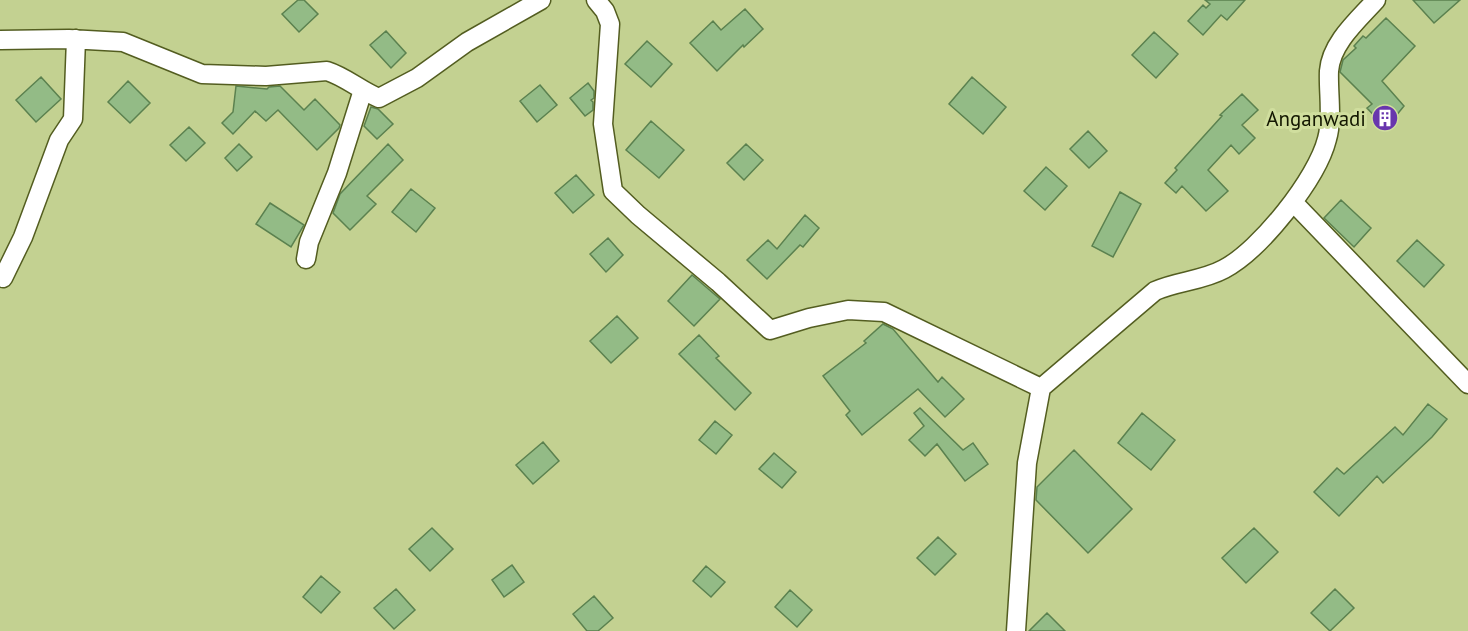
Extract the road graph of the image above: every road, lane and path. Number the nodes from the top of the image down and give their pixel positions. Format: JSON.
{"nodes":[{"id":1,"x":541,"y":0,"type":"edge"},
{"id":2,"x":596,"y":0,"type":"edge"},
{"id":3,"x":1376,"y":0,"type":"edge"},
{"id":4,"x":76,"y":39,"type":"junction"},
{"id":5,"x":0,"y":40,"type":"edge"},
{"id":6,"x":363,"y":90,"type":"junction"},
{"id":7,"x":1293,"y":202,"type":"junction"},
{"id":8,"x":306,"y":259,"type":"dead end"},
{"id":9,"x":3,"y":278,"type":"dead end"},
{"id":10,"x":1468,"y":384,"type":"edge"},
{"id":11,"x":1041,"y":388,"type":"junction"},
{"id":12,"x":1016,"y":631,"type":"edge"}],
"edges":[{"from":1,"to":6,"type":"street"},
{"from":2,"to":11,"type":"street"},
{"from":3,"to":7,"type":"street"},
{"from":4,"to":5,"type":"street"},
{"from":4,"to":6,"type":"street"},
{"from":4,"to":9,"type":"street"},
{"from":6,"to":8,"type":"street"},
{"from":7,"to":10,"type":"street"},
{"from":7,"to":11,"type":"street"},
{"from":11,"to":12,"type":"street"}]}
